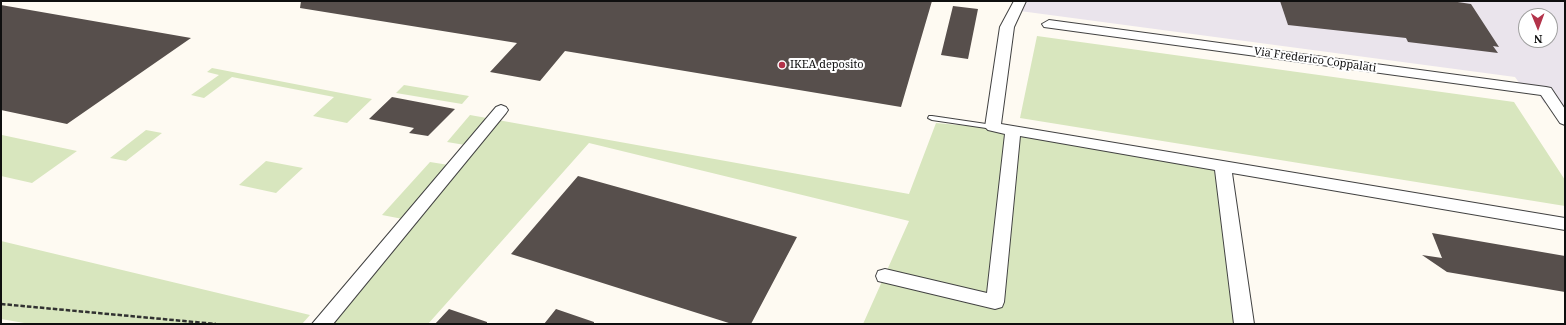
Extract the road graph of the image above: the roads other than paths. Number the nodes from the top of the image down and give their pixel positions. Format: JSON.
{"nodes":[{"id":1,"x":1020,"y":1,"type":"edge"},
{"id":2,"x":1049,"y":24,"type":"dead end"},
{"id":3,"x":501,"y":110,"type":"dead end"},
{"id":4,"x":932,"y":118,"type":"dead end"},
{"id":5,"x":1565,"y":120,"type":"edge"},
{"id":6,"x":992,"y":127,"type":"junction"},
{"id":7,"x":1013,"y":131,"type":"junction"},
{"id":8,"x":1223,"y":167,"type":"junction"},
{"id":9,"x":1565,"y":224,"type":"edge"},
{"id":10,"x":885,"y":276,"type":"dead end"},
{"id":11,"x":322,"y":324,"type":"edge"},
{"id":12,"x":1244,"y":324,"type":"edge"}],
"edges":[{"from":1,"to":6,"type":"street"},
{"from":2,"to":5,"type":"street","name":"Via Frederico Coppalati"},
{"from":3,"to":11,"type":"street"},
{"from":4,"to":6,"type":"lane"},
{"from":6,"to":7,"type":"street"},
{"from":7,"to":8,"type":"street"},
{"from":7,"to":10,"type":"street"},
{"from":8,"to":9,"type":"street"},
{"from":8,"to":12,"type":"street"}]}
